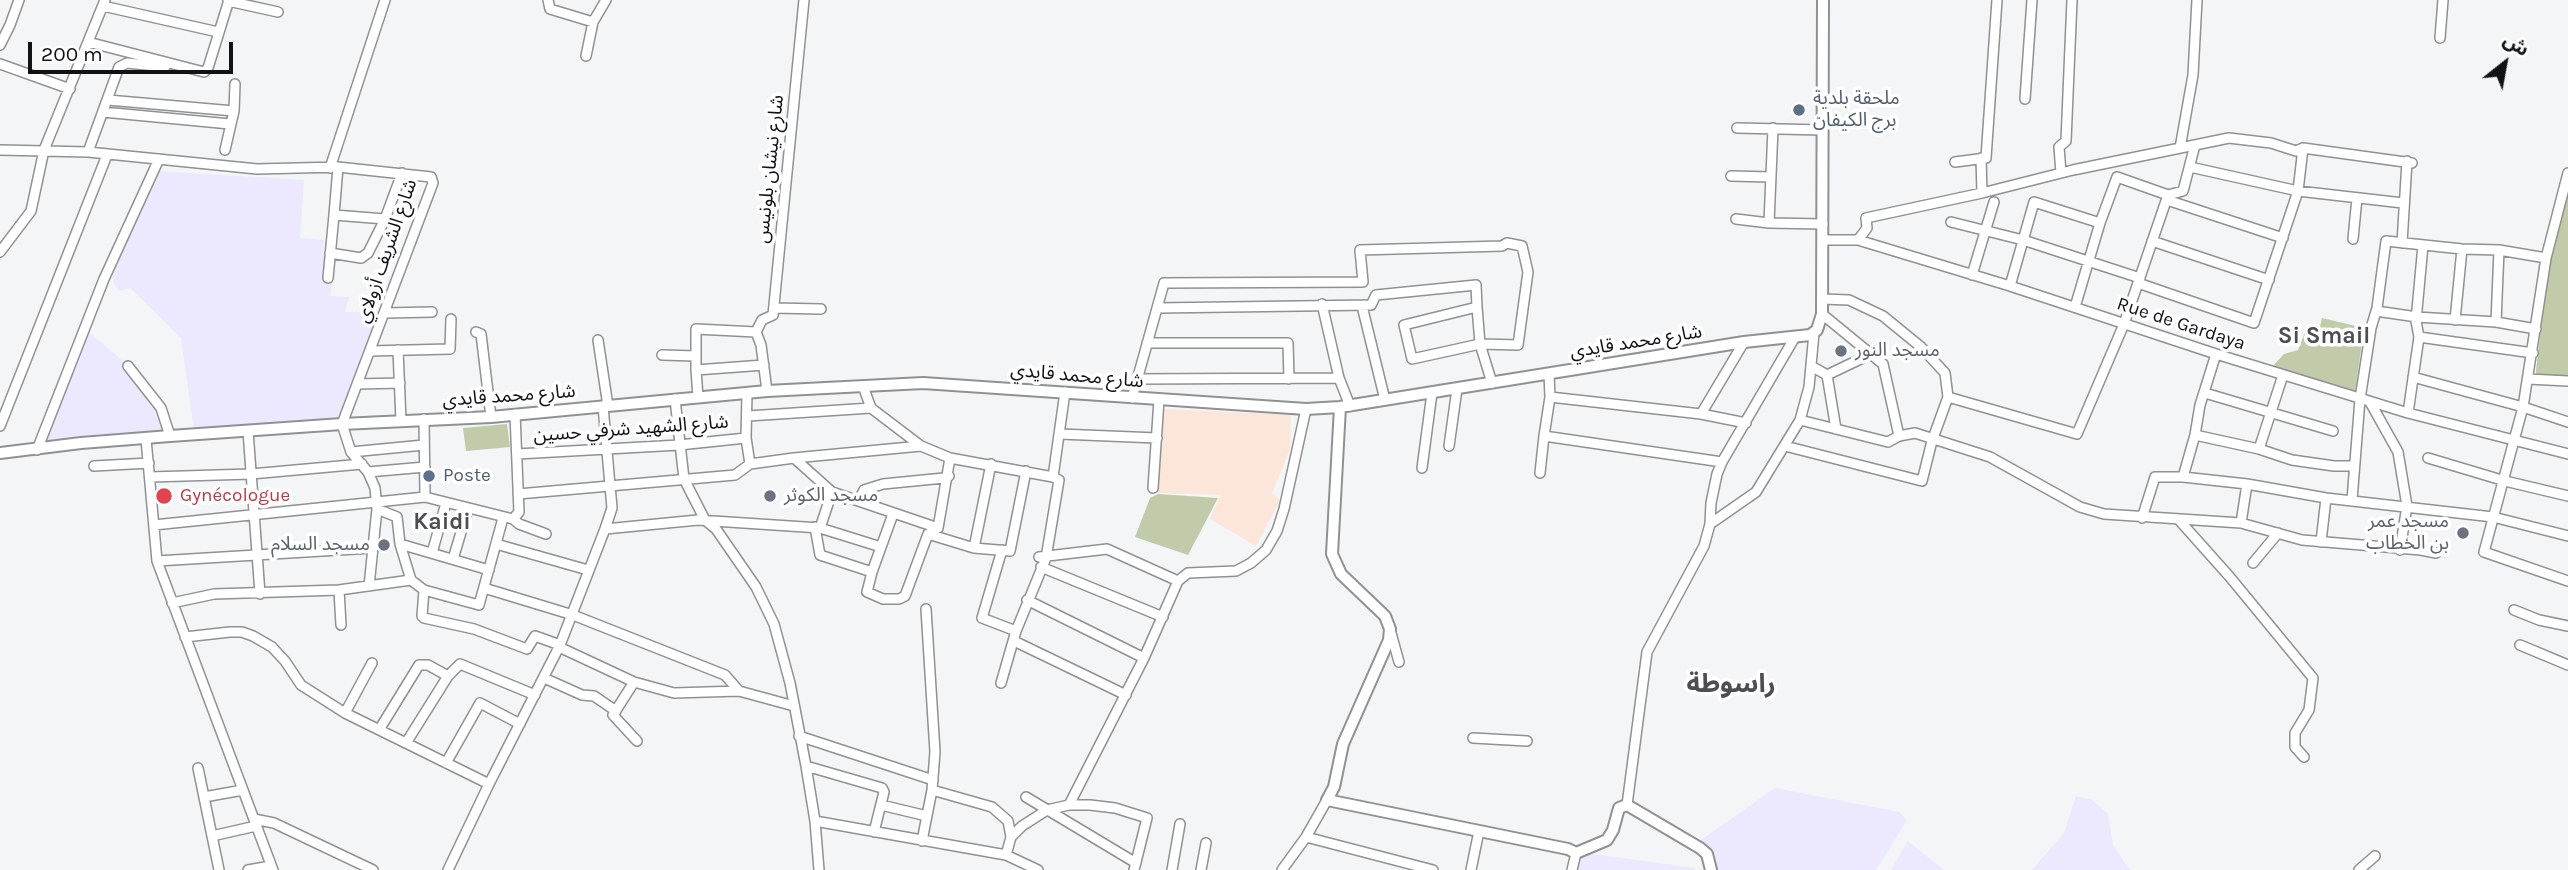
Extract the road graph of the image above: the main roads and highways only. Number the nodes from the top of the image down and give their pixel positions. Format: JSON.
{"nodes":[{"id":1,"x":1823,"y":0,"type":"edge"},
{"id":2,"x":1345,"y":406,"type":"junction"},
{"id":3,"x":0,"y":453,"type":"edge"},
{"id":4,"x":1711,"y":870,"type":"edge"}],
"edges":[{"from":1,"to":2,"type":"main road","name":"شارع محمد قايدي"},
{"from":2,"to":3,"type":"main road","name":"شارع محمد قايدي"},
{"from":2,"to":4,"type":"main road"}]}
